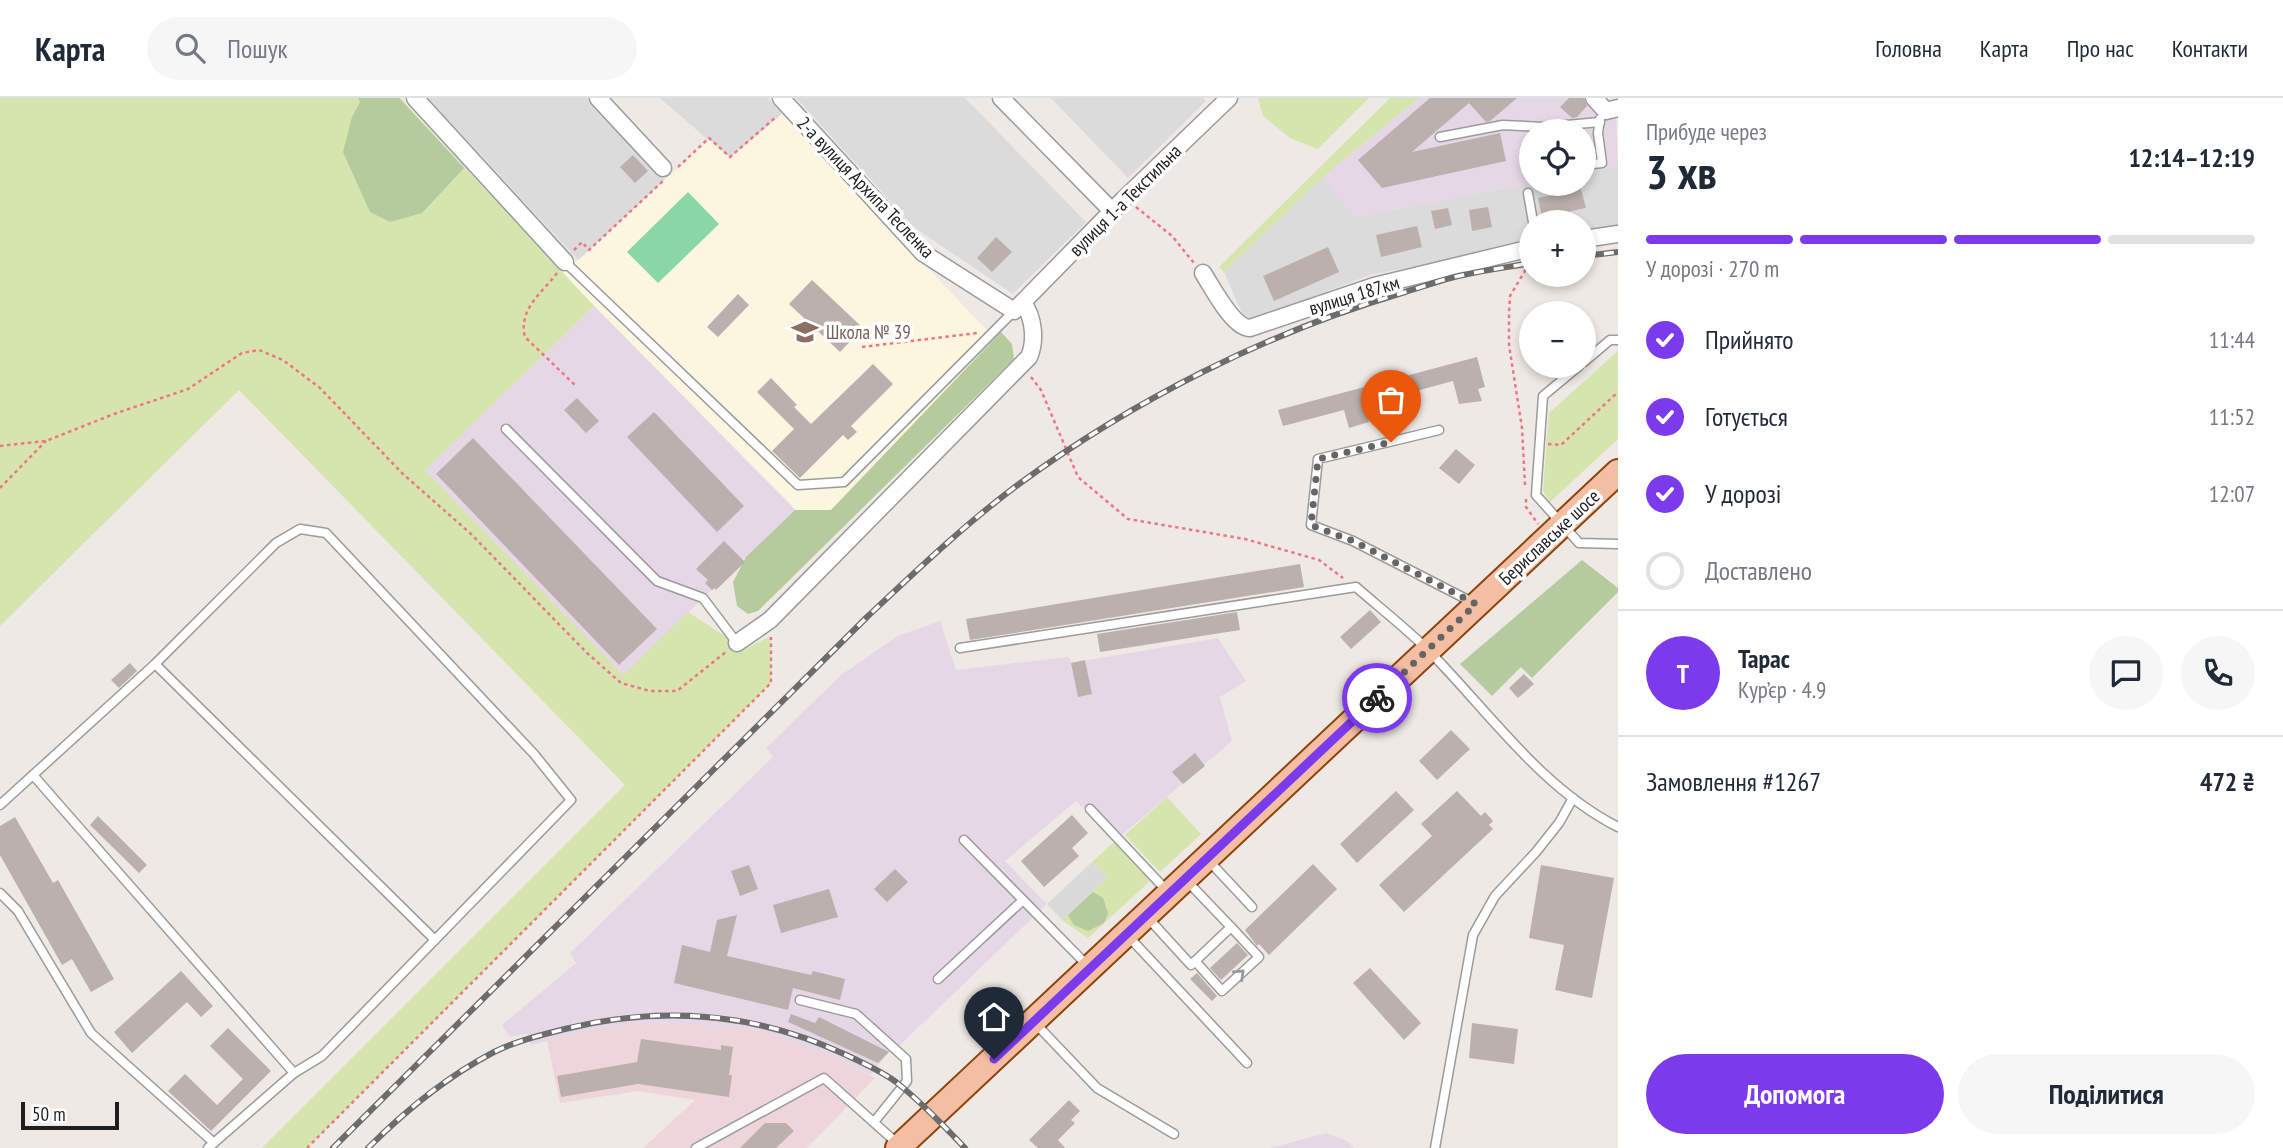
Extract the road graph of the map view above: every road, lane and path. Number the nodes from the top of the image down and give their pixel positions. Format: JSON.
{"nodes":[{"id":1,"x":415,"y":98,"type":"edge"},
{"id":2,"x":597,"y":98,"type":"edge"},
{"id":3,"x":1001,"y":98,"type":"edge"},
{"id":4,"x":1594,"y":98,"type":"edge"},
{"id":5,"x":1221,"y":100,"type":"edge"},
{"id":6,"x":784,"y":102,"type":"edge"},
{"id":7,"x":1608,"y":114,"type":"edge"},
{"id":8,"x":1440,"y":137,"type":"dead end"},
{"id":9,"x":1596,"y":164,"type":"edge"},
{"id":10,"x":663,"y":167,"type":"dead end"},
{"id":11,"x":1125,"y":198,"type":"junction"},
{"id":12,"x":1112,"y":211,"type":"junction"},
{"id":13,"x":1618,"y":234,"type":"edge"},
{"id":14,"x":1596,"y":237,"type":"edge"},
{"id":15,"x":582,"y":242,"type":"dead end"},
{"id":16,"x":1519,"y":251,"type":"edge"},
{"id":17,"x":565,"y":262,"type":"junction"},
{"id":18,"x":1203,"y":273,"type":"joint"},
{"id":19,"x":1519,"y":281,"type":"edge"},
{"id":20,"x":1019,"y":307,"type":"junction"},
{"id":21,"x":995,"y":331,"type":"junction"},
{"id":22,"x":1618,"y":340,"type":"edge"},
{"id":23,"x":862,"y":347,"type":"dead end"},
{"id":24,"x":1596,"y":351,"type":"edge"},
{"id":25,"x":1022,"y":366,"type":"junction"},
{"id":26,"x":1565,"y":378,"type":"edge"},
{"id":27,"x":577,"y":387,"type":"dead end"},
{"id":28,"x":1618,"y":392,"type":"edge"},
{"id":29,"x":506,"y":429,"type":"dead end"},
{"id":30,"x":1439,"y":430,"type":"dead end"},
{"id":31,"x":46,"y":441,"type":"junction"},
{"id":32,"x":1540,"y":443,"type":"junction"},
{"id":33,"x":0,"y":446,"type":"edge"},
{"id":34,"x":1618,"y":472,"type":"edge"},
{"id":35,"x":0,"y":488,"type":"edge"},
{"id":36,"x":1555,"y":531,"type":"junction"},
{"id":37,"x":1618,"y":544,"type":"edge"},
{"id":38,"x":1356,"y":587,"type":"junction"},
{"id":39,"x":1476,"y":604,"type":"junction"},
{"id":40,"x":771,"y":620,"type":"junction"},
{"id":41,"x":737,"y":643,"type":"junction"},
{"id":42,"x":960,"y":648,"type":"dead end"},
{"id":43,"x":1427,"y":650,"type":"junction"},
{"id":44,"x":155,"y":664,"type":"junction"},
{"id":45,"x":33,"y":775,"type":"junction"},
{"id":46,"x":1573,"y":798,"type":"junction"},
{"id":47,"x":0,"y":805,"type":"edge"},
{"id":48,"x":1090,"y":809,"type":"dead end"},
{"id":49,"x":1618,"y":827,"type":"edge"},
{"id":50,"x":964,"y":839,"type":"dead end"},
{"id":51,"x":1208,"y":859,"type":"junction"},
{"id":52,"x":1178,"y":887,"type":"junction"},
{"id":53,"x":0,"y":893,"type":"edge"},
{"id":54,"x":1023,"y":900,"type":"junction"},
{"id":55,"x":1252,"y":907,"type":"dead end"},
{"id":56,"x":1147,"y":917,"type":"junction"},
{"id":57,"x":1231,"y":927,"type":"junction"},
{"id":58,"x":1126,"y":935,"type":"junction"},
{"id":59,"x":435,"y":940,"type":"junction"},
{"id":60,"x":1195,"y":961,"type":"junction"},
{"id":61,"x":1091,"y":969,"type":"junction"},
{"id":62,"x":938,"y":979,"type":"dead end"},
{"id":63,"x":800,"y":1000,"type":"dead end"},
{"id":64,"x":1034,"y":1022,"type":"junction"},
{"id":65,"x":1247,"y":1063,"type":"dead end"},
{"id":66,"x":294,"y":1073,"type":"junction"},
{"id":67,"x":874,"y":1122,"type":"junction"},
{"id":68,"x":1174,"y":1134,"type":"dead end"},
{"id":69,"x":210,"y":1145,"type":"edge"},
{"id":70,"x":902,"y":1146,"type":"edge"},
{"id":71,"x":307,"y":1148,"type":"edge"},
{"id":72,"x":696,"y":1148,"type":"edge"},
{"id":73,"x":1435,"y":1148,"type":"edge"}],
"edges":[{"from":1,"to":17,"type":"street"},
{"from":2,"to":10,"type":"street"},
{"from":3,"to":12,"type":"street"},
{"from":4,"to":7,"type":"street"},
{"from":5,"to":11,"type":"street","name":"вулиця 1-а Текстильна"},
{"from":6,"to":15,"type":"path"},
{"from":6,"to":20,"type":"street","name":"2-а вулиця Архипа Тесленка"},
{"from":7,"to":8,"type":"lane"},
{"from":7,"to":9,"type":"lane"},
{"from":11,"to":12,"type":"street","name":"вулиця 1-а Текстильна"},
{"from":11,"to":18,"type":"path"},
{"from":12,"to":20,"type":"street","name":"вулиця 1-а Текстильна"},
{"from":13,"to":14,"type":"street"},
{"from":16,"to":18,"type":"street","name":"вулиця 187км"},
{"from":17,"to":21,"type":"lane"},
{"from":17,"to":27,"type":"path"},
{"from":19,"to":36,"type":"path"},
{"from":20,"to":21,"type":"lane"},
{"from":20,"to":25,"type":"street"},
{"from":21,"to":23,"type":"path"},
{"from":22,"to":24,"type":"lane"},
{"from":25,"to":38,"type":"path"},
{"from":25,"to":40,"type":"street"},
{"from":26,"to":32,"type":"lane"},
{"from":28,"to":32,"type":"path"},
{"from":29,"to":41,"type":"lane"},
{"from":30,"to":39,"type":"lane"},
{"from":31,"to":33,"type":"path"},
{"from":31,"to":35,"type":"path"},
{"from":31,"to":41,"type":"path"},
{"from":32,"to":36,"type":"lane"},
{"from":34,"to":36,"type":"main road","name":"Бериславське шосе"},
{"from":36,"to":37,"type":"lane"},
{"from":36,"to":39,"type":"main road","name":"Бериславське шосе"},
{"from":38,"to":42,"type":"lane"},
{"from":38,"to":43,"type":"lane"},
{"from":39,"to":43,"type":"main road","name":"Бериславське шосе"},
{"from":40,"to":41,"type":"street"},
{"from":40,"to":71,"type":"path"},
{"from":43,"to":46,"type":"lane"},
{"from":43,"to":51,"type":"main road","name":"Бериславське шосе"},
{"from":44,"to":45,"type":"lane"},
{"from":44,"to":59,"type":"lane"},
{"from":44,"to":59,"type":"lane"},
{"from":45,"to":47,"type":"lane"},
{"from":45,"to":66,"type":"lane"},
{"from":46,"to":49,"type":"lane"},
{"from":46,"to":73,"type":"lane"},
{"from":48,"to":52,"type":"lane"},
{"from":50,"to":54,"type":"lane"},
{"from":51,"to":52,"type":"main road","name":"Бериславське шосе"},
{"from":51,"to":55,"type":"lane"},
{"from":52,"to":56,"type":"main road","name":"Бериславське шосе"},
{"from":52,"to":57,"type":"lane"},
{"from":53,"to":69,"type":"lane"},
{"from":54,"to":61,"type":"lane"},
{"from":54,"to":62,"type":"lane"},
{"from":56,"to":58,"type":"main road","name":"Бериславське шосе"},
{"from":56,"to":60,"type":"lane"},
{"from":57,"to":60,"type":"lane"},
{"from":60,"to":57,"type":"lane","one_way":true},
{"from":58,"to":61,"type":"main road","name":"Бериславське шосе"},
{"from":58,"to":65,"type":"lane"},
{"from":59,"to":66,"type":"lane"},
{"from":61,"to":64,"type":"main road","name":"Бериславське шосе"},
{"from":63,"to":67,"type":"lane"},
{"from":64,"to":68,"type":"lane"},
{"from":64,"to":70,"type":"main road","name":"Бериславське шосе"},
{"from":66,"to":69,"type":"lane"},
{"from":67,"to":70,"type":"lane"},
{"from":67,"to":72,"type":"lane"}]}
